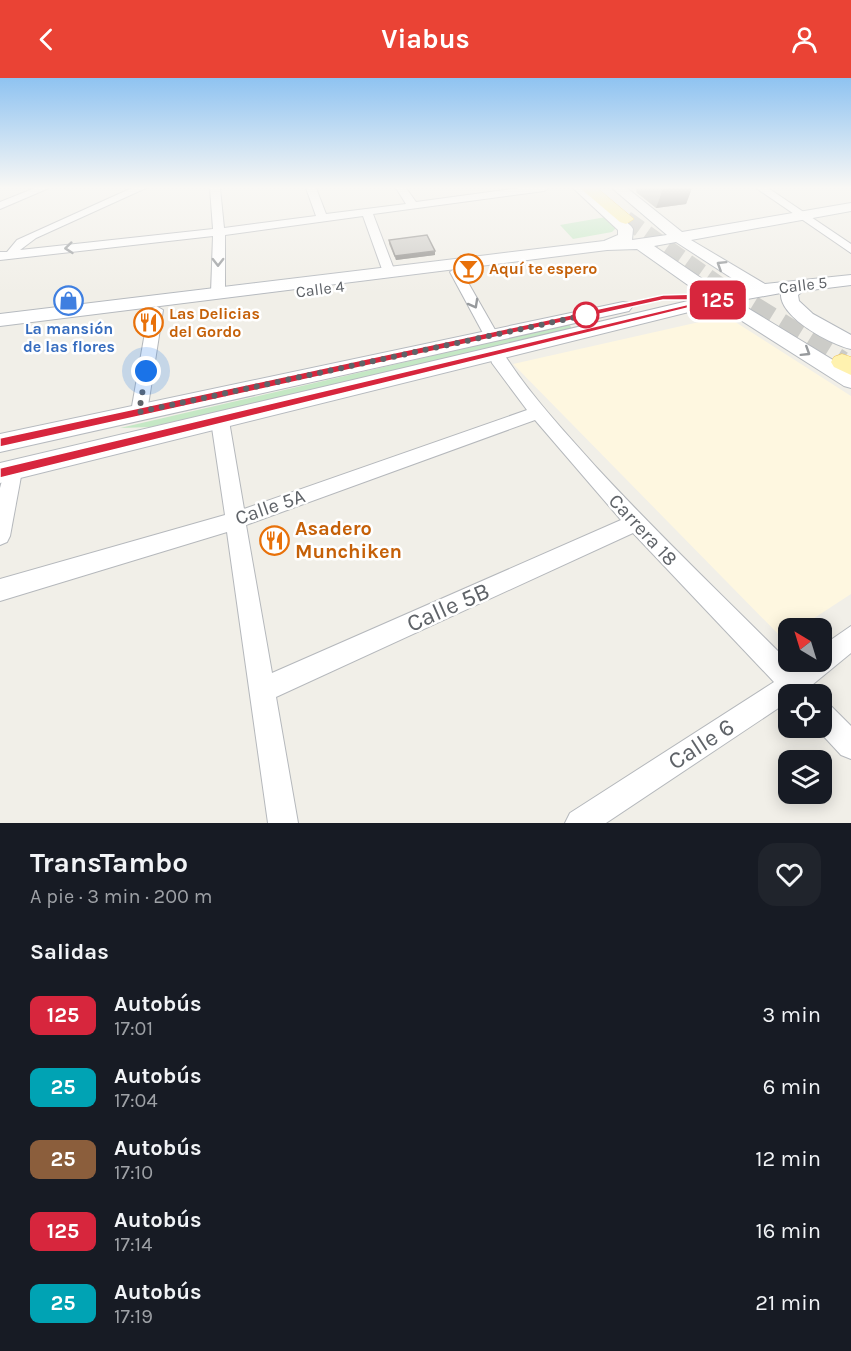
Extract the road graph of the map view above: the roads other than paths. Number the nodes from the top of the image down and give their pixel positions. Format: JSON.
{"nodes":[{"id":1,"x":62,"y":223,"type":"edge"},
{"id":2,"x":218,"y":223,"type":"edge"},
{"id":3,"x":287,"y":223,"type":"edge"},
{"id":4,"x":371,"y":223,"type":"edge"},
{"id":5,"x":629,"y":223,"type":"edge"},
{"id":6,"x":643,"y":223,"type":"edge"},
{"id":7,"x":764,"y":223,"type":"edge"},
{"id":8,"x":812,"y":223,"type":"edge"},
{"id":9,"x":219,"y":232,"type":"junction"},
{"id":10,"x":680,"y":238,"type":"junction"},
{"id":11,"x":640,"y":244,"type":"junction"},
{"id":12,"x":607,"y":245,"type":"junction"},
{"id":13,"x":851,"y":249,"type":"edge"},
{"id":14,"x":5,"y":255,"type":"edge"},
{"id":15,"x":388,"y":272,"type":"junction"},
{"id":16,"x":456,"y":272,"type":"junction"},
{"id":17,"x":851,"y":280,"type":"edge"},
{"id":18,"x":798,"y":286,"type":"junction"},
{"id":19,"x":762,"y":290,"type":"junction"},
{"id":20,"x":218,"y":293,"type":"junction"},
{"id":21,"x":720,"y":299,"type":"junction"},
{"id":22,"x":156,"y":310,"type":"junction"},
{"id":23,"x":774,"y":318,"type":"junction"},
{"id":24,"x":806,"y":318,"type":"junction"},
{"id":25,"x":0,"y":320,"type":"edge"},
{"id":26,"x":29,"y":321,"type":"junction"},
{"id":27,"x":0,"y":330,"type":"edge"},
{"id":28,"x":494,"y":344,"type":"junction"},
{"id":29,"x":849,"y":363,"type":"edge"},
{"id":30,"x":139,"y":412,"type":"junction"},
{"id":31,"x":537,"y":413,"type":"junction"},
{"id":32,"x":220,"y":421,"type":"junction"},
{"id":33,"x":34,"y":435,"type":"junction"},
{"id":34,"x":0,"y":443,"type":"edge"},
{"id":35,"x":133,"y":443,"type":"junction"},
{"id":36,"x":6,"y":472,"type":"edge"},
{"id":37,"x":234,"y":520,"type":"junction"},
{"id":38,"x":634,"y":523,"type":"junction"},
{"id":39,"x":0,"y":536,"type":"edge"},
{"id":40,"x":0,"y":590,"type":"edge"},
{"id":41,"x":851,"y":638,"type":"edge"},
{"id":42,"x":832,"y":653,"type":"edge"},
{"id":43,"x":813,"y":672,"type":"edge"},
{"id":44,"x":793,"y":684,"type":"edge"},
{"id":45,"x":802,"y":684,"type":"edge"},
{"id":46,"x":263,"y":690,"type":"junction"},
{"id":47,"x":778,"y":701,"type":"edge"},
{"id":48,"x":832,"y":726,"type":"edge"},
{"id":49,"x":851,"y":746,"type":"edge"},
{"id":50,"x":283,"y":823,"type":"edge"},
{"id":51,"x":580,"y":823,"type":"edge"}],
"edges":[{"from":1,"to":14,"type":"street"},
{"from":2,"to":9,"type":"street"},
{"from":3,"to":9,"type":"street"},
{"from":4,"to":15,"type":"street"},
{"from":5,"to":12,"type":"main road"},
{"from":6,"to":10,"type":"main road"},
{"from":7,"to":10,"type":"main road","name":"Calle 4"},
{"from":8,"to":13,"type":"street"},
{"from":9,"to":14,"type":"street","one_way":true},
{"from":9,"to":20,"type":"street","one_way":true},
{"from":10,"to":11,"type":"main road","name":"Calle 4"},
{"from":19,"to":10,"type":"main road","one_way":true},
{"from":11,"to":12,"type":"main road","name":"Calle 4"},
{"from":11,"to":16,"type":"main road","name":"Calle 4"},
{"from":11,"to":21,"type":"main road"},
{"from":12,"to":15,"type":"main road","name":"Calle 4"},
{"from":15,"to":20,"type":"main road","name":"Calle 4"},
{"from":16,"to":22,"type":"main road","name":"Calle 4"},
{"from":16,"to":28,"type":"street","name":"Carrera 18","one_way":true},
{"from":17,"to":18,"type":"main road","name":"Calle 5"},
{"from":18,"to":19,"type":"main road","name":"Calle 5"},
{"from":18,"to":24,"type":"main road"},
{"from":19,"to":21,"type":"main road","name":"Calle 5"},
{"from":20,"to":26,"type":"main road","name":"Calle 4"},
{"from":21,"to":23,"type":"main road"},
{"from":21,"to":28,"type":"main road","name":"Calle 5"},
{"from":22,"to":26,"type":"main road","name":"Calle 4"},
{"from":22,"to":30,"type":"street"},
{"from":23,"to":24,"type":"main road"},
{"from":23,"to":29,"type":"main road","one_way":true},
{"from":24,"to":29,"type":"main road"},
{"from":25,"to":26,"type":"main road","name":"Calle 4"},
{"from":26,"to":27,"type":"main road","name":"Calle 4"},
{"from":28,"to":30,"type":"main road","name":"Calle 5"},
{"from":28,"to":31,"type":"street","name":"Carrera 18"},
{"from":28,"to":32,"type":"main road","name":"Calle 5"},
{"from":30,"to":33,"type":"main road","name":"Calle 5"},
{"from":31,"to":37,"type":"street","name":"Calle 5A"},
{"from":31,"to":38,"type":"street","name":"Carrera 18"},
{"from":32,"to":35,"type":"main road","name":"Calle 5"},
{"from":32,"to":37,"type":"street"},
{"from":33,"to":34,"type":"main road","name":"Calle 5"},
{"from":33,"to":35,"type":"main road"},
{"from":35,"to":36,"type":"main road","name":"Calle 5"},
{"from":36,"to":39,"type":"street"},
{"from":37,"to":40,"type":"street","name":"Calle 5A"},
{"from":37,"to":46,"type":"street"},
{"from":38,"to":44,"type":"street","name":"Carrera 18"},
{"from":38,"to":46,"type":"street","name":"Calle 5B"},
{"from":41,"to":42,"type":"street","name":"Calle 6"},
{"from":43,"to":45,"type":"street","name":"Calle 6"},
{"from":46,"to":50,"type":"street"},
{"from":47,"to":51,"type":"street","name":"Calle 6"},
{"from":48,"to":49,"type":"street"}]}
